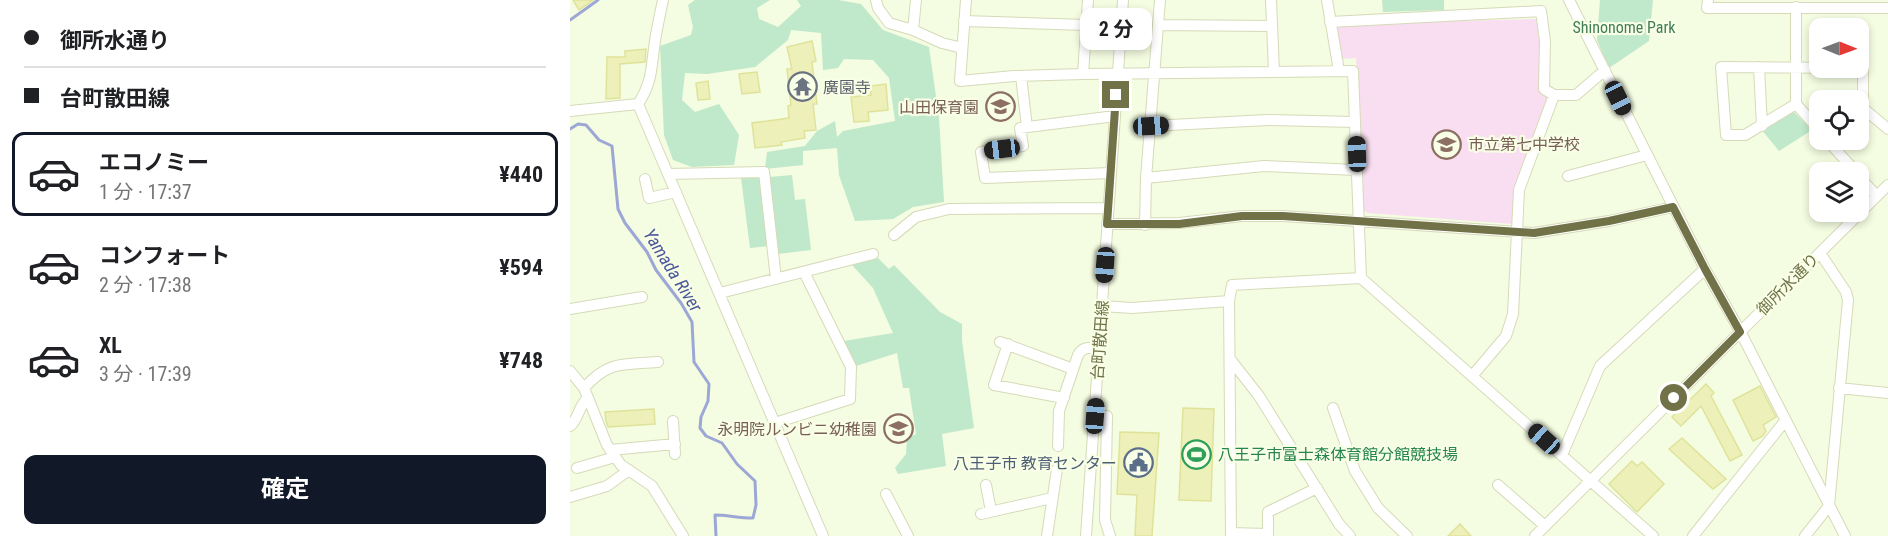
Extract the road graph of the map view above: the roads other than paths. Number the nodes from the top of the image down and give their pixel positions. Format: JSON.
{"nodes":[{"id":1,"x":663,"y":0,"type":"edge"},
{"id":2,"x":876,"y":0,"type":"edge"},
{"id":3,"x":916,"y":0,"type":"edge"},
{"id":4,"x":966,"y":0,"type":"edge"},
{"id":5,"x":1088,"y":0,"type":"edge"},
{"id":6,"x":1123,"y":0,"type":"edge"},
{"id":7,"x":1160,"y":0,"type":"edge"},
{"id":8,"x":1271,"y":0,"type":"edge"},
{"id":9,"x":1327,"y":0,"type":"edge"},
{"id":10,"x":1569,"y":0,"type":"edge"},
{"id":11,"x":1708,"y":4,"type":"edge"},
{"id":12,"x":1761,"y":4,"type":"edge"},
{"id":13,"x":1810,"y":4,"type":"edge"},
{"id":14,"x":1861,"y":4,"type":"edge"},
{"id":15,"x":1796,"y":7,"type":"junction"},
{"id":16,"x":1888,"y":8,"type":"edge"},
{"id":17,"x":964,"y":21,"type":"junction"},
{"id":18,"x":1330,"y":22,"type":"junction"},
{"id":19,"x":1086,"y":25,"type":"junction"},
{"id":20,"x":1158,"y":25,"type":"junction"},
{"id":21,"x":1272,"y":26,"type":"junction"},
{"id":22,"x":913,"y":30,"type":"junction"},
{"id":23,"x":962,"y":48,"type":"junction"},
{"id":24,"x":1759,"y":67,"type":"junction"},
{"id":25,"x":1796,"y":68,"type":"junction"},
{"id":26,"x":1605,"y":70,"type":"junction"},
{"id":27,"x":1339,"y":71,"type":"junction"},
{"id":28,"x":1274,"y":72,"type":"junction"},
{"id":29,"x":1154,"y":73,"type":"junction"},
{"id":30,"x":1083,"y":74,"type":"junction"},
{"id":31,"x":1118,"y":74,"type":"junction"},
{"id":32,"x":1021,"y":76,"type":"junction"},
{"id":33,"x":1554,"y":94,"type":"junction"},
{"id":34,"x":638,"y":104,"type":"junction"},
{"id":35,"x":1796,"y":104,"type":"junction"},
{"id":36,"x":570,"y":111,"type":"edge"},
{"id":37,"x":1114,"y":116,"type":"junction"},
{"id":38,"x":1809,"y":119,"type":"edge"},
{"id":39,"x":1355,"y":122,"type":"junction"},
{"id":40,"x":1151,"y":126,"type":"junction"},
{"id":41,"x":1762,"y":126,"type":"junction"},
{"id":42,"x":1027,"y":127,"type":"junction"},
{"id":43,"x":1888,"y":129,"type":"edge"},
{"id":44,"x":1836,"y":150,"type":"edge"},
{"id":45,"x":1647,"y":155,"type":"junction"},
{"id":46,"x":1846,"y":162,"type":"edge"},
{"id":47,"x":1357,"y":170,"type":"junction"},
{"id":48,"x":1110,"y":173,"type":"junction"},
{"id":49,"x":668,"y":174,"type":"junction"},
{"id":50,"x":1568,"y":176,"type":"dead end"},
{"id":51,"x":1146,"y":178,"type":"junction"},
{"id":52,"x":645,"y":179,"type":"dead end"},
{"id":53,"x":1888,"y":184,"type":"edge"},
{"id":54,"x":1869,"y":188,"type":"edge"},
{"id":55,"x":676,"y":192,"type":"junction"},
{"id":56,"x":1876,"y":196,"type":"junction"},
{"id":57,"x":1673,"y":207,"type":"junction"},
{"id":58,"x":1108,"y":208,"type":"junction"},
{"id":59,"x":1360,"y":221,"type":"junction"},
{"id":60,"x":1107,"y":224,"type":"junction"},
{"id":61,"x":1145,"y":225,"type":"junction"},
{"id":62,"x":1518,"y":232,"type":"junction"},
{"id":63,"x":894,"y":235,"type":"dead end"},
{"id":64,"x":1820,"y":253,"type":"junction"},
{"id":65,"x":873,"y":254,"type":"dead end"},
{"id":66,"x":1705,"y":269,"type":"junction"},
{"id":67,"x":804,"y":272,"type":"junction"},
{"id":68,"x":1361,"y":278,"type":"junction"},
{"id":69,"x":777,"y":279,"type":"junction"},
{"id":70,"x":720,"y":293,"type":"junction"},
{"id":71,"x":642,"y":297,"type":"dead end"},
{"id":72,"x":1229,"y":301,"type":"junction"},
{"id":73,"x":1102,"y":306,"type":"junction"},
{"id":74,"x":570,"y":309,"type":"edge"},
{"id":75,"x":1740,"y":332,"type":"junction"},
{"id":76,"x":1099,"y":348,"type":"junction"},
{"id":77,"x":1230,"y":359,"type":"junction"},
{"id":78,"x":658,"y":362,"type":"dead end"},
{"id":79,"x":1073,"y":369,"type":"junction"},
{"id":80,"x":570,"y":371,"type":"edge"},
{"id":81,"x":1473,"y":375,"type":"junction"},
{"id":82,"x":1839,"y":388,"type":"junction"},
{"id":83,"x":586,"y":393,"type":"junction"},
{"id":84,"x":1888,"y":393,"type":"edge"},
{"id":85,"x":1064,"y":398,"type":"junction"},
{"id":86,"x":1333,"y":408,"type":"dead end"},
{"id":87,"x":1095,"y":416,"type":"junction"},
{"id":88,"x":673,"y":421,"type":"dead end"},
{"id":89,"x":1785,"y":421,"type":"junction"},
{"id":90,"x":775,"y":423,"type":"junction"},
{"id":91,"x":570,"y":426,"type":"edge"},
{"id":92,"x":1058,"y":446,"type":"dead end"},
{"id":93,"x":613,"y":453,"type":"junction"},
{"id":94,"x":1562,"y":455,"type":"junction"},
{"id":95,"x":577,"y":468,"type":"dead end"},
{"id":96,"x":1057,"y":469,"type":"dead end"},
{"id":97,"x":629,"y":470,"type":"junction"},
{"id":98,"x":1591,"y":480,"type":"junction"},
{"id":99,"x":986,"y":485,"type":"dead end"},
{"id":100,"x":1498,"y":485,"type":"dead end"},
{"id":101,"x":1317,"y":488,"type":"junction"},
{"id":102,"x":886,"y":494,"type":"dead end"},
{"id":103,"x":570,"y":497,"type":"edge"},
{"id":104,"x":1052,"y":498,"type":"junction"},
{"id":105,"x":1829,"y":506,"type":"junction"},
{"id":106,"x":1545,"y":526,"type":"junction"},
{"id":107,"x":1231,"y":535,"type":"edge"},
{"id":108,"x":683,"y":536,"type":"edge"},
{"id":109,"x":823,"y":536,"type":"edge"},
{"id":110,"x":908,"y":536,"type":"edge"},
{"id":111,"x":1047,"y":536,"type":"edge"},
{"id":112,"x":1086,"y":536,"type":"edge"},
{"id":113,"x":1110,"y":536,"type":"edge"},
{"id":114,"x":1350,"y":536,"type":"edge"},
{"id":115,"x":1407,"y":536,"type":"edge"},
{"id":116,"x":1535,"y":536,"type":"edge"},
{"id":117,"x":1653,"y":536,"type":"edge"},
{"id":118,"x":1693,"y":536,"type":"edge"},
{"id":119,"x":1805,"y":536,"type":"edge"},
{"id":120,"x":1845,"y":536,"type":"edge"}],
"edges":[{"from":1,"to":34,"type":"street"},
{"from":2,"to":22,"type":"street"},
{"from":3,"to":22,"type":"street"},
{"from":4,"to":17,"type":"street"},
{"from":5,"to":19,"type":"street"},
{"from":6,"to":31,"type":"street","name":"台町散田線"},
{"from":7,"to":20,"type":"street"},
{"from":8,"to":21,"type":"street"},
{"from":9,"to":18,"type":"street"},
{"from":10,"to":26,"type":"street"},
{"from":11,"to":12,"type":"street"},
{"from":12,"to":15,"type":"street"},
{"from":13,"to":14,"type":"street"},
{"from":13,"to":15,"type":"street"},
{"from":14,"to":16,"type":"street"},
{"from":15,"to":25,"type":"street"},
{"from":17,"to":19,"type":"street"},
{"from":17,"to":23,"type":"street"},
{"from":18,"to":27,"type":"street"},
{"from":18,"to":33,"type":"street"},
{"from":19,"to":30,"type":"street"},
{"from":20,"to":21,"type":"street"},
{"from":20,"to":29,"type":"street"},
{"from":21,"to":28,"type":"street"},
{"from":22,"to":23,"type":"street"},
{"from":23,"to":32,"type":"street"},
{"from":24,"to":25,"type":"street"},
{"from":24,"to":41,"type":"street"},
{"from":24,"to":41,"type":"street"},
{"from":25,"to":35,"type":"street"},
{"from":25,"to":43,"type":"street"},
{"from":26,"to":33,"type":"street"},
{"from":26,"to":45,"type":"street"},
{"from":27,"to":28,"type":"street"},
{"from":27,"to":39,"type":"street"},
{"from":28,"to":29,"type":"street"},
{"from":29,"to":31,"type":"street"},
{"from":29,"to":40,"type":"street"},
{"from":30,"to":31,"type":"street"},
{"from":30,"to":32,"type":"street"},
{"from":31,"to":37,"type":"street","name":"台町散田線"},
{"from":32,"to":42,"type":"street"},
{"from":33,"to":62,"type":"street"},
{"from":34,"to":36,"type":"street"},
{"from":34,"to":49,"type":"street"},
{"from":35,"to":38,"type":"street"},
{"from":35,"to":41,"type":"street"},
{"from":37,"to":42,"type":"street"},
{"from":37,"to":48,"type":"street","name":"台町散田線"},
{"from":39,"to":40,"type":"street"},
{"from":39,"to":47,"type":"street"},
{"from":40,"to":51,"type":"street"},
{"from":42,"to":48,"type":"street"},
{"from":44,"to":46,"type":"street"},
{"from":45,"to":50,"type":"street"},
{"from":45,"to":57,"type":"street"},
{"from":47,"to":51,"type":"street"},
{"from":47,"to":59,"type":"street"},
{"from":48,"to":58,"type":"street","name":"台町散田線"},
{"from":49,"to":55,"type":"street"},
{"from":49,"to":69,"type":"street"},
{"from":51,"to":61,"type":"street"},
{"from":52,"to":55,"type":"street"},
{"from":53,"to":56,"type":"street","name":"御所水通り"},
{"from":54,"to":56,"type":"street"},
{"from":55,"to":70,"type":"street"},
{"from":56,"to":64,"type":"street","name":"御所水通り"},
{"from":57,"to":62,"type":"street"},
{"from":57,"to":66,"type":"street"},
{"from":58,"to":60,"type":"street","name":"台町散田線"},
{"from":58,"to":63,"type":"street"},
{"from":59,"to":61,"type":"street"},
{"from":59,"to":62,"type":"street"},
{"from":59,"to":68,"type":"street"},
{"from":60,"to":61,"type":"street"},
{"from":60,"to":73,"type":"street","name":"台町散田線"},
{"from":62,"to":81,"type":"street"},
{"from":64,"to":75,"type":"street","name":"御所水通り"},
{"from":64,"to":82,"type":"street"},
{"from":65,"to":67,"type":"street"},
{"from":66,"to":75,"type":"street"},
{"from":66,"to":94,"type":"street"},
{"from":67,"to":69,"type":"street"},
{"from":67,"to":90,"type":"street"},
{"from":68,"to":72,"type":"street"},
{"from":68,"to":81,"type":"street"},
{"from":69,"to":70,"type":"street"},
{"from":70,"to":90,"type":"street"},
{"from":71,"to":74,"type":"street"},
{"from":72,"to":73,"type":"street"},
{"from":72,"to":77,"type":"street"},
{"from":73,"to":76,"type":"street","name":"台町散田線"},
{"from":75,"to":89,"type":"street"},
{"from":75,"to":98,"type":"street","name":"御所水通り"},
{"from":76,"to":79,"type":"street"},
{"from":76,"to":87,"type":"street","name":"台町散田線"},
{"from":77,"to":101,"type":"street"},
{"from":77,"to":107,"type":"street"},
{"from":78,"to":83,"type":"street"},
{"from":79,"to":85,"type":"street"},
{"from":79,"to":85,"type":"street"},
{"from":80,"to":83,"type":"street"},
{"from":81,"to":94,"type":"street"},
{"from":82,"to":84,"type":"street"},
{"from":82,"to":105,"type":"street"},
{"from":83,"to":91,"type":"street"},
{"from":83,"to":93,"type":"street"},
{"from":85,"to":92,"type":"street"},
{"from":86,"to":115,"type":"street"},
{"from":87,"to":112,"type":"street","name":"台町散田線"},
{"from":87,"to":113,"type":"street"},
{"from":88,"to":93,"type":"street"},
{"from":89,"to":105,"type":"street"},
{"from":89,"to":118,"type":"street"},
{"from":90,"to":109,"type":"street"},
{"from":93,"to":95,"type":"street"},
{"from":93,"to":97,"type":"street"},
{"from":94,"to":98,"type":"street"},
{"from":96,"to":104,"type":"street"},
{"from":97,"to":103,"type":"street"},
{"from":97,"to":108,"type":"street"},
{"from":98,"to":106,"type":"street","name":"御所水通り"},
{"from":98,"to":117,"type":"street"},
{"from":99,"to":104,"type":"street"},
{"from":100,"to":106,"type":"street"},
{"from":101,"to":107,"type":"street"},
{"from":101,"to":114,"type":"street"},
{"from":102,"to":110,"type":"street"},
{"from":104,"to":111,"type":"street"},
{"from":105,"to":119,"type":"street"},
{"from":105,"to":120,"type":"street"},
{"from":106,"to":116,"type":"street","name":"御所水通り"}]}
